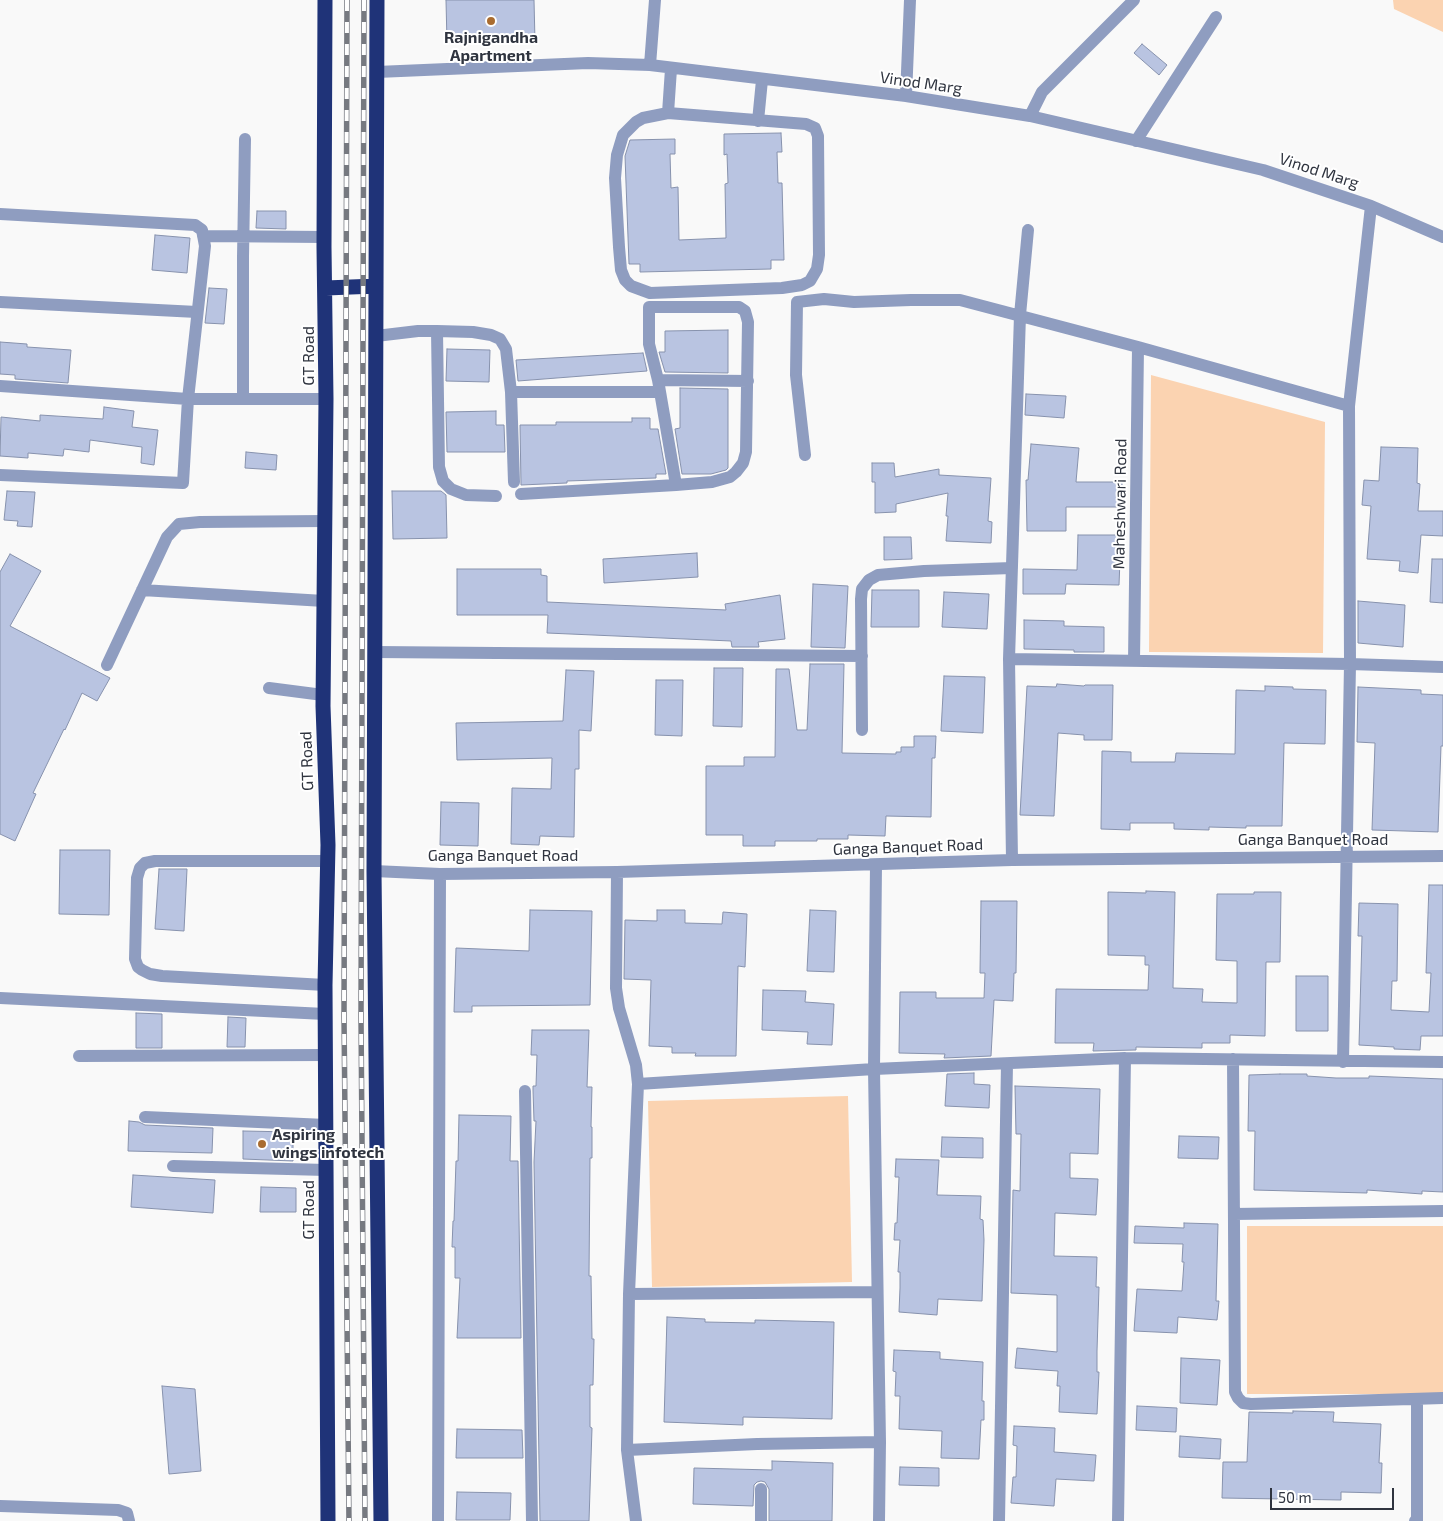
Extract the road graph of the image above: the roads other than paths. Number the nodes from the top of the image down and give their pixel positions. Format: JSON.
{"nodes":[{"id":1,"x":325,"y":0,"type":"edge"},
{"id":2,"x":377,"y":0,"type":"edge"},
{"id":3,"x":656,"y":0,"type":"edge"},
{"id":4,"x":910,"y":0,"type":"edge"},
{"id":5,"x":1127,"y":2,"type":"edge"},
{"id":6,"x":1216,"y":17,"type":"dead end"},
{"id":7,"x":650,"y":66,"type":"junction"},
{"id":8,"x":671,"y":69,"type":"junction"},
{"id":9,"x":377,"y":72,"type":"junction"},
{"id":10,"x":762,"y":80,"type":"junction"},
{"id":11,"x":906,"y":96,"type":"junction"},
{"id":12,"x":668,"y":113,"type":"junction"},
{"id":13,"x":1030,"y":116,"type":"junction"},
{"id":14,"x":758,"y":121,"type":"junction"},
{"id":15,"x":245,"y":139,"type":"dead end"},
{"id":16,"x":1136,"y":141,"type":"junction"},
{"id":17,"x":1371,"y":206,"type":"junction"},
{"id":18,"x":0,"y":214,"type":"edge"},
{"id":19,"x":1028,"y":230,"type":"dead end"},
{"id":20,"x":203,"y":236,"type":"junction"},
{"id":21,"x":243,"y":236,"type":"junction"},
{"id":22,"x":324,"y":237,"type":"junction"},
{"id":23,"x":1443,"y":237,"type":"edge"},
{"id":24,"x":376,"y":286,"type":"junction"},
{"id":25,"x":326,"y":288,"type":"junction"},
{"id":26,"x":0,"y":302,"type":"edge"},
{"id":27,"x":197,"y":312,"type":"junction"},
{"id":28,"x":1020,"y":315,"type":"junction"},
{"id":29,"x":437,"y":331,"type":"junction"},
{"id":30,"x":376,"y":336,"type":"junction"},
{"id":31,"x":1138,"y":347,"type":"junction"},
{"id":32,"x":748,"y":381,"type":"junction"},
{"id":33,"x":0,"y":386,"type":"edge"},
{"id":34,"x":659,"y":386,"type":"junction"},
{"id":35,"x":511,"y":392,"type":"junction"},
{"id":36,"x":244,"y":398,"type":"junction"},
{"id":37,"x":188,"y":399,"type":"junction"},
{"id":38,"x":326,"y":399,"type":"junction"},
{"id":39,"x":1350,"y":406,"type":"junction"},
{"id":40,"x":805,"y":455,"type":"dead end"},
{"id":41,"x":0,"y":475,"type":"edge"},
{"id":42,"x":514,"y":482,"type":"dead end"},
{"id":43,"x":676,"y":485,"type":"junction"},
{"id":44,"x":521,"y":494,"type":"dead end"},
{"id":45,"x":496,"y":496,"type":"dead end"},
{"id":46,"x":325,"y":521,"type":"junction"},
{"id":47,"x":1012,"y":568,"type":"junction"},
{"id":48,"x":142,"y":590,"type":"junction"},
{"id":49,"x":324,"y":601,"type":"junction"},
{"id":50,"x":375,"y":652,"type":"junction"},
{"id":51,"x":862,"y":656,"type":"junction"},
{"id":52,"x":1009,"y":659,"type":"junction"},
{"id":53,"x":1134,"y":661,"type":"junction"},
{"id":54,"x":1350,"y":664,"type":"junction"},
{"id":55,"x":107,"y":665,"type":"dead end"},
{"id":56,"x":1443,"y":667,"type":"edge"},
{"id":57,"x":269,"y":688,"type":"dead end"},
{"id":58,"x":323,"y":695,"type":"junction"},
{"id":59,"x":862,"y":730,"type":"dead end"},
{"id":60,"x":1443,"y":856,"type":"edge"},
{"id":61,"x":1348,"y":857,"type":"junction"},
{"id":62,"x":1012,"y":860,"type":"junction"},
{"id":63,"x":328,"y":861,"type":"junction"},
{"id":64,"x":876,"y":865,"type":"junction"},
{"id":65,"x":374,"y":871,"type":"junction"},
{"id":66,"x":617,"y":872,"type":"junction"},
{"id":67,"x":440,"y":874,"type":"junction"},
{"id":68,"x":325,"y":985,"type":"junction"},
{"id":69,"x":0,"y":998,"type":"edge"},
{"id":70,"x":325,"y":1014,"type":"junction"},
{"id":71,"x":325,"y":1054,"type":"junction"},
{"id":72,"x":79,"y":1056,"type":"dead end"},
{"id":73,"x":1125,"y":1058,"type":"junction"},
{"id":74,"x":1233,"y":1059,"type":"junction"},
{"id":75,"x":1343,"y":1062,"type":"junction"},
{"id":76,"x":1443,"y":1062,"type":"edge"},
{"id":77,"x":1007,"y":1064,"type":"junction"},
{"id":78,"x":874,"y":1069,"type":"junction"},
{"id":79,"x":638,"y":1084,"type":"junction"},
{"id":80,"x":525,"y":1091,"type":"dead end"},
{"id":81,"x":145,"y":1118,"type":"dead end"},
{"id":82,"x":326,"y":1125,"type":"junction"},
{"id":83,"x":173,"y":1166,"type":"dead end"},
{"id":84,"x":326,"y":1170,"type":"junction"},
{"id":85,"x":1443,"y":1210,"type":"edge"},
{"id":86,"x":1234,"y":1214,"type":"junction"},
{"id":87,"x":877,"y":1292,"type":"junction"},
{"id":88,"x":629,"y":1294,"type":"junction"},
{"id":89,"x":1443,"y":1398,"type":"edge"},
{"id":90,"x":1417,"y":1399,"type":"junction"},
{"id":91,"x":880,"y":1442,"type":"junction"},
{"id":92,"x":627,"y":1450,"type":"junction"},
{"id":93,"x":761,"y":1490,"type":"dead end"},
{"id":94,"x":0,"y":1506,"type":"edge"},
{"id":95,"x":130,"y":1521,"type":"edge"},
{"id":96,"x":328,"y":1521,"type":"edge"},
{"id":97,"x":381,"y":1521,"type":"edge"},
{"id":98,"x":438,"y":1521,"type":"edge"},
{"id":99,"x":532,"y":1521,"type":"edge"},
{"id":100,"x":636,"y":1521,"type":"edge"},
{"id":101,"x":761,"y":1521,"type":"edge"},
{"id":102,"x":879,"y":1521,"type":"edge"},
{"id":103,"x":999,"y":1521,"type":"edge"},
{"id":104,"x":1118,"y":1521,"type":"edge"},
{"id":105,"x":1415,"y":1521,"type":"edge"}],
"edges":[{"from":1,"to":22,"type":"highway","name":"GT Road"},
{"from":2,"to":9,"type":"highway"},
{"from":3,"to":7,"type":"street"},
{"from":4,"to":11,"type":"street"},
{"from":5,"to":13,"type":"street"},
{"from":6,"to":16,"type":"street"},
{"from":7,"to":8,"type":"street","name":"Vinod Marg"},
{"from":7,"to":9,"type":"street","name":"Vinod Marg"},
{"from":8,"to":10,"type":"street","name":"Vinod Marg"},
{"from":8,"to":12,"type":"street"},
{"from":9,"to":24,"type":"highway"},
{"from":10,"to":11,"type":"street","name":"Vinod Marg"},
{"from":10,"to":14,"type":"street"},
{"from":11,"to":13,"type":"street","name":"Vinod Marg"},
{"from":12,"to":14,"type":"street"},
{"from":12,"to":14,"type":"street"},
{"from":13,"to":16,"type":"street","name":"Vinod Marg"},
{"from":15,"to":21,"type":"street"},
{"from":16,"to":17,"type":"street","name":"Vinod Marg"},
{"from":17,"to":23,"type":"street","name":"Vinod Marg"},
{"from":17,"to":39,"type":"street"},
{"from":18,"to":20,"type":"street"},
{"from":19,"to":28,"type":"street"},
{"from":20,"to":21,"type":"street"},
{"from":20,"to":27,"type":"street"},
{"from":21,"to":22,"type":"street"},
{"from":21,"to":36,"type":"street"},
{"from":22,"to":25,"type":"highway","name":"GT Road"},
{"from":24,"to":25,"type":"highway"},
{"from":24,"to":30,"type":"highway"},
{"from":25,"to":38,"type":"highway","name":"GT Road"},
{"from":26,"to":27,"type":"street"},
{"from":27,"to":37,"type":"street"},
{"from":28,"to":31,"type":"street"},
{"from":28,"to":40,"type":"street"},
{"from":28,"to":47,"type":"street"},
{"from":29,"to":30,"type":"street"},
{"from":29,"to":35,"type":"street"},
{"from":29,"to":45,"type":"street"},
{"from":30,"to":50,"type":"highway"},
{"from":31,"to":39,"type":"street"},
{"from":31,"to":53,"type":"street","name":"Maheshwari Road"},
{"from":32,"to":34,"type":"street"},
{"from":32,"to":34,"type":"street"},
{"from":32,"to":43,"type":"street"},
{"from":33,"to":37,"type":"street"},
{"from":34,"to":35,"type":"street"},
{"from":34,"to":43,"type":"street"},
{"from":35,"to":42,"type":"street"},
{"from":36,"to":37,"type":"street"},
{"from":36,"to":38,"type":"street"},
{"from":37,"to":41,"type":"street"},
{"from":38,"to":46,"type":"highway","name":"GT Road"},
{"from":39,"to":54,"type":"street"},
{"from":43,"to":44,"type":"street"},
{"from":46,"to":48,"type":"street"},
{"from":46,"to":49,"type":"highway","name":"GT Road"},
{"from":47,"to":51,"type":"street"},
{"from":47,"to":52,"type":"street"},
{"from":48,"to":49,"type":"street"},
{"from":48,"to":55,"type":"street"},
{"from":49,"to":58,"type":"highway","name":"GT Road"},
{"from":50,"to":51,"type":"street"},
{"from":50,"to":65,"type":"highway"},
{"from":51,"to":59,"type":"street"},
{"from":52,"to":53,"type":"street"},
{"from":52,"to":62,"type":"street"},
{"from":53,"to":54,"type":"street"},
{"from":54,"to":56,"type":"street"},
{"from":54,"to":61,"type":"street"},
{"from":57,"to":58,"type":"street"},
{"from":58,"to":63,"type":"highway","name":"GT Road"},
{"from":60,"to":61,"type":"street","name":"Ganga Banquet Road"},
{"from":61,"to":62,"type":"street","name":"Ganga Banquet Road"},
{"from":61,"to":75,"type":"street"},
{"from":62,"to":64,"type":"street","name":"Ganga Banquet Road"},
{"from":63,"to":68,"type":"highway","name":"GT Road"},
{"from":63,"to":68,"type":"street"},
{"from":64,"to":66,"type":"street","name":"Ganga Banquet Road"},
{"from":64,"to":78,"type":"street"},
{"from":65,"to":67,"type":"street","name":"Ganga Banquet Road"},
{"from":65,"to":97,"type":"highway"},
{"from":66,"to":67,"type":"street","name":"Ganga Banquet Road"},
{"from":66,"to":79,"type":"street"},
{"from":67,"to":98,"type":"street"},
{"from":68,"to":70,"type":"highway","name":"GT Road"},
{"from":69,"to":70,"type":"street"},
{"from":70,"to":71,"type":"highway","name":"GT Road"},
{"from":71,"to":72,"type":"street"},
{"from":71,"to":82,"type":"highway","name":"GT Road"},
{"from":73,"to":74,"type":"street"},
{"from":73,"to":77,"type":"street"},
{"from":73,"to":104,"type":"street"},
{"from":74,"to":75,"type":"street"},
{"from":74,"to":86,"type":"street"},
{"from":75,"to":76,"type":"street"},
{"from":77,"to":78,"type":"street"},
{"from":77,"to":103,"type":"street"},
{"from":78,"to":79,"type":"street"},
{"from":78,"to":87,"type":"street"},
{"from":79,"to":88,"type":"street"},
{"from":80,"to":99,"type":"street"},
{"from":81,"to":82,"type":"street"},
{"from":82,"to":84,"type":"highway","name":"GT Road"},
{"from":83,"to":84,"type":"street"},
{"from":84,"to":96,"type":"highway","name":"GT Road"},
{"from":85,"to":86,"type":"street"},
{"from":86,"to":90,"type":"street"},
{"from":87,"to":88,"type":"street"},
{"from":87,"to":91,"type":"street"},
{"from":88,"to":92,"type":"street"},
{"from":89,"to":90,"type":"street"},
{"from":90,"to":105,"type":"street"},
{"from":91,"to":92,"type":"street"},
{"from":91,"to":102,"type":"street"},
{"from":92,"to":100,"type":"street"},
{"from":93,"to":101,"type":"street"},
{"from":94,"to":95,"type":"street"}]}
